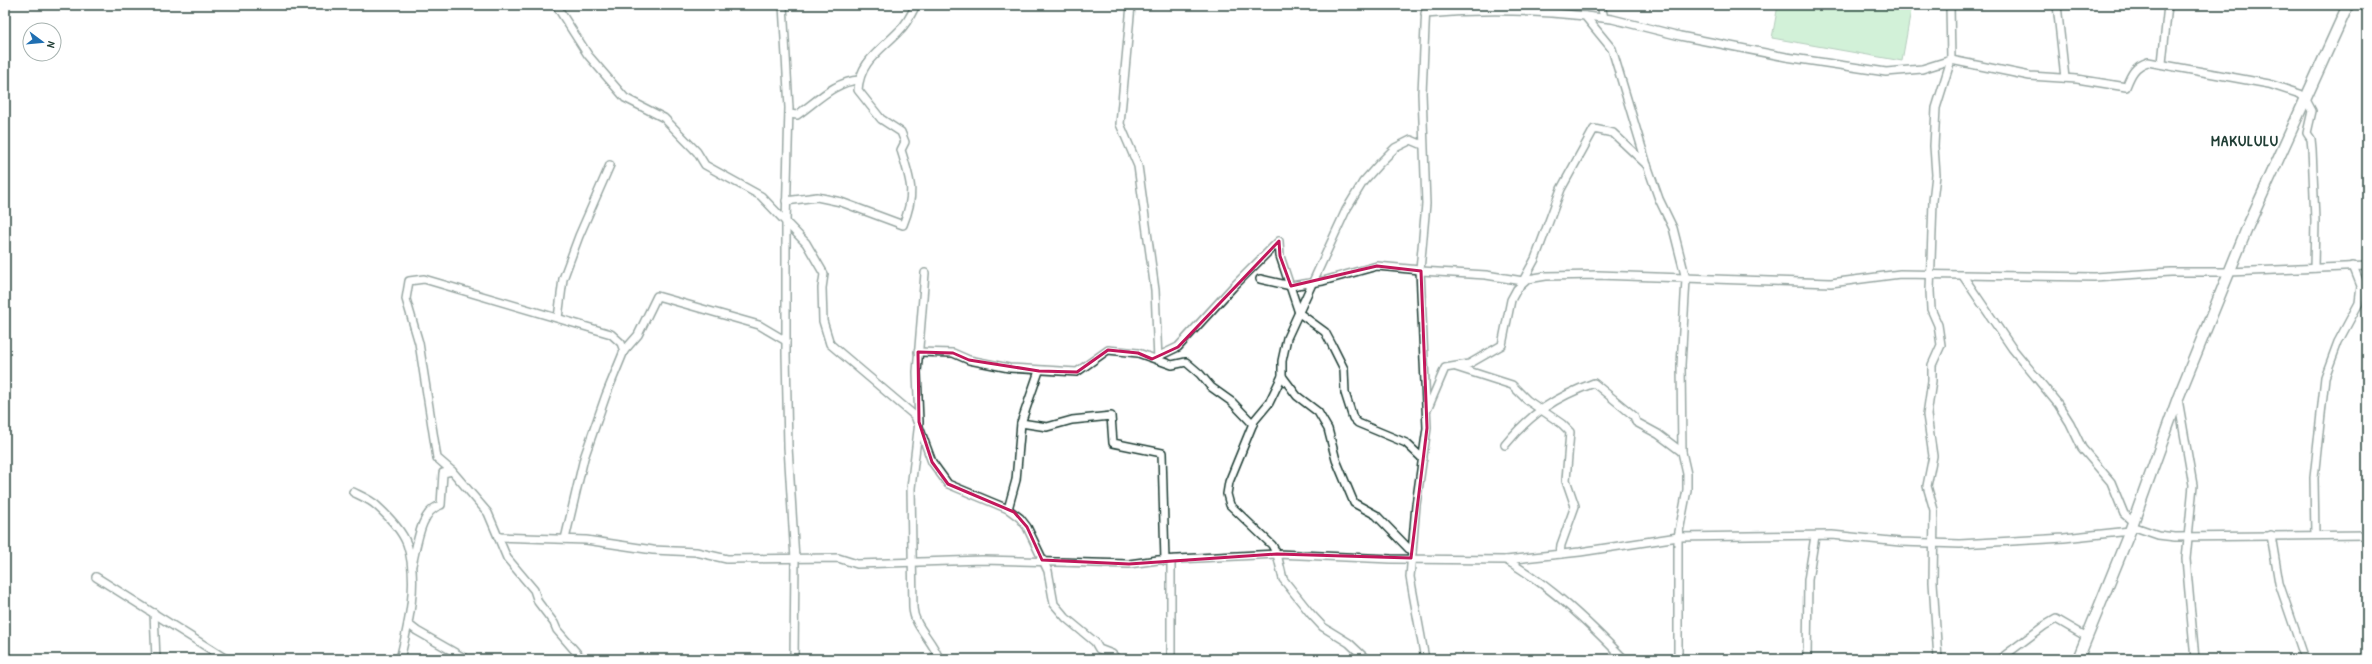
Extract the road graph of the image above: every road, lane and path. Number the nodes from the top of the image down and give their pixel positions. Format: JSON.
{"nodes":[{"id":1,"x":556,"y":5,"type":"edge"},
{"id":2,"x":783,"y":5,"type":"edge"},
{"id":3,"x":916,"y":5,"type":"edge"},
{"id":4,"x":1131,"y":5,"type":"edge"},
{"id":5,"x":1426,"y":5,"type":"edge"},
{"id":6,"x":1601,"y":5,"type":"edge"},
{"id":7,"x":1950,"y":5,"type":"edge"},
{"id":8,"x":2057,"y":5,"type":"edge"},
{"id":9,"x":2168,"y":5,"type":"edge"},
{"id":10,"x":2348,"y":5,"type":"edge"},
{"id":11,"x":1425,"y":14,"type":"junction"},
{"id":12,"x":1585,"y":16,"type":"junction"},
{"id":13,"x":1604,"y":18,"type":"junction"},
{"id":14,"x":1951,"y":60,"type":"junction"},
{"id":15,"x":2162,"y":64,"type":"junction"},
{"id":16,"x":2065,"y":78,"type":"junction"},
{"id":17,"x":859,"y":80,"type":"junction"},
{"id":18,"x":2305,"y":98,"type":"junction"},
{"id":19,"x":789,"y":114,"type":"junction"},
{"id":20,"x":1423,"y":145,"type":"junction"},
{"id":21,"x":1647,"y":165,"type":"junction"},
{"id":22,"x":610,"y":166,"type":"dead end"},
{"id":23,"x":786,"y":201,"type":"junction"},
{"id":24,"x":786,"y":222,"type":"junction"},
{"id":25,"x":2354,"y":266,"type":"junction"},
{"id":26,"x":2367,"y":266,"type":"edge"},
{"id":27,"x":2314,"y":268,"type":"junction"},
{"id":28,"x":1421,"y":270,"type":"junction"},
{"id":29,"x":2229,"y":272,"type":"junction"},
{"id":30,"x":925,"y":274,"type":"dead end"},
{"id":31,"x":1932,"y":275,"type":"junction"},
{"id":32,"x":1963,"y":276,"type":"junction"},
{"id":33,"x":1686,"y":279,"type":"junction"},
{"id":34,"x":1260,"y":280,"type":"dead end"},
{"id":35,"x":1314,"y":282,"type":"junction"},
{"id":36,"x":1524,"y":282,"type":"junction"},
{"id":37,"x":1291,"y":286,"type":"junction"},
{"id":38,"x":1299,"y":313,"type":"junction"},
{"id":39,"x":558,"y":318,"type":"junction"},
{"id":40,"x":786,"y":341,"type":"junction"},
{"id":41,"x":624,"y":351,"type":"junction"},
{"id":42,"x":918,"y":352,"type":"junction"},
{"id":43,"x":1158,"y":359,"type":"junction"},
{"id":44,"x":1452,"y":365,"type":"junction"},
{"id":45,"x":1039,"y":371,"type":"junction"},
{"id":46,"x":1282,"y":376,"type":"junction"},
{"id":47,"x":2178,"y":398,"type":"junction"},
{"id":48,"x":1428,"y":408,"type":"junction"},
{"id":49,"x":1541,"y":410,"type":"junction"},
{"id":50,"x":919,"y":422,"type":"junction"},
{"id":51,"x":1021,"y":423,"type":"junction"},
{"id":52,"x":1253,"y":424,"type":"junction"},
{"id":53,"x":1505,"y":445,"type":"dead end"},
{"id":54,"x":1682,"y":452,"type":"junction"},
{"id":55,"x":1423,"y":459,"type":"junction"},
{"id":56,"x":452,"y":471,"type":"junction"},
{"id":57,"x":353,"y":492,"type":"dead end"},
{"id":58,"x":1008,"y":509,"type":"junction"},
{"id":59,"x":2131,"y":526,"type":"junction"},
{"id":60,"x":2271,"y":535,"type":"junction"},
{"id":61,"x":2367,"y":535,"type":"edge"},
{"id":62,"x":1815,"y":536,"type":"junction"},
{"id":63,"x":2315,"y":536,"type":"junction"},
{"id":64,"x":498,"y":537,"type":"junction"},
{"id":65,"x":1678,"y":537,"type":"junction"},
{"id":66,"x":2187,"y":537,"type":"junction"},
{"id":67,"x":565,"y":539,"type":"junction"},
{"id":68,"x":1933,"y":544,"type":"junction"},
{"id":69,"x":1278,"y":554,"type":"junction"},
{"id":70,"x":1560,"y":554,"type":"junction"},
{"id":71,"x":1411,"y":555,"type":"junction"},
{"id":72,"x":795,"y":559,"type":"junction"},
{"id":73,"x":1042,"y":560,"type":"junction"},
{"id":74,"x":1168,"y":560,"type":"junction"},
{"id":75,"x":1506,"y":560,"type":"junction"},
{"id":76,"x":911,"y":561,"type":"junction"},
{"id":77,"x":412,"y":565,"type":"junction"},
{"id":78,"x":96,"y":577,"type":"dead end"},
{"id":79,"x":154,"y":613,"type":"junction"},
{"id":80,"x":408,"y":624,"type":"junction"},
{"id":81,"x":2087,"y":637,"type":"junction"},
{"id":82,"x":156,"y":659,"type":"edge"},
{"id":83,"x":226,"y":659,"type":"edge"},
{"id":84,"x":400,"y":659,"type":"edge"},
{"id":85,"x":466,"y":659,"type":"edge"},
{"id":86,"x":582,"y":659,"type":"edge"},
{"id":87,"x":794,"y":659,"type":"edge"},
{"id":88,"x":939,"y":659,"type":"edge"},
{"id":89,"x":1117,"y":659,"type":"edge"},
{"id":90,"x":1171,"y":659,"type":"edge"},
{"id":91,"x":1366,"y":659,"type":"edge"},
{"id":92,"x":1425,"y":659,"type":"edge"},
{"id":93,"x":1624,"y":659,"type":"edge"},
{"id":94,"x":1678,"y":659,"type":"edge"},
{"id":95,"x":1807,"y":659,"type":"edge"},
{"id":96,"x":1938,"y":659,"type":"edge"},
{"id":97,"x":2000,"y":659,"type":"edge"},
{"id":98,"x":2078,"y":659,"type":"edge"},
{"id":99,"x":2195,"y":659,"type":"edge"},
{"id":100,"x":2305,"y":659,"type":"edge"}],
"edges":[{"from":1,"to":24,"type":"street"},
{"from":2,"to":19,"type":"street"},
{"from":3,"to":17,"type":"street"},
{"from":4,"to":43,"type":"street"},
{"from":5,"to":11,"type":"street"},
{"from":6,"to":13,"type":"street"},
{"from":7,"to":14,"type":"street"},
{"from":8,"to":16,"type":"street"},
{"from":9,"to":15,"type":"street"},
{"from":10,"to":18,"type":"street"},
{"from":11,"to":12,"type":"street"},
{"from":11,"to":20,"type":"street"},
{"from":12,"to":13,"type":"street"},
{"from":12,"to":21,"type":"street"},
{"from":13,"to":14,"type":"street"},
{"from":14,"to":16,"type":"street"},
{"from":14,"to":31,"type":"street"},
{"from":15,"to":16,"type":"street"},
{"from":15,"to":18,"type":"street"},
{"from":17,"to":19,"type":"street"},
{"from":17,"to":23,"type":"street"},
{"from":18,"to":27,"type":"street"},
{"from":18,"to":29,"type":"street"},
{"from":19,"to":23,"type":"street"},
{"from":20,"to":28,"type":"street"},
{"from":20,"to":35,"type":"street"},
{"from":21,"to":33,"type":"street"},
{"from":21,"to":36,"type":"street"},
{"from":22,"to":39,"type":"street"},
{"from":23,"to":24,"type":"street"},
{"from":24,"to":40,"type":"street"},
{"from":24,"to":50,"type":"street"},
{"from":25,"to":26,"type":"street"},
{"from":25,"to":27,"type":"street"},
{"from":25,"to":63,"type":"street"},
{"from":27,"to":29,"type":"street"},
{"from":28,"to":35,"type":"street"},
{"from":28,"to":36,"type":"street"},
{"from":28,"to":48,"type":"street"},
{"from":29,"to":32,"type":"street"},
{"from":29,"to":47,"type":"street"},
{"from":30,"to":42,"type":"street"},
{"from":31,"to":32,"type":"street"},
{"from":31,"to":33,"type":"street"},
{"from":31,"to":68,"type":"street"},
{"from":32,"to":59,"type":"street"},
{"from":33,"to":36,"type":"street"},
{"from":33,"to":54,"type":"street"},
{"from":34,"to":37,"type":"street"},
{"from":35,"to":37,"type":"street"},
{"from":35,"to":38,"type":"street"},
{"from":36,"to":44,"type":"street"},
{"from":37,"to":38,"type":"street"},
{"from":37,"to":43,"type":"street"},
{"from":38,"to":46,"type":"street"},
{"from":38,"to":55,"type":"street"},
{"from":39,"to":41,"type":"street"},
{"from":39,"to":56,"type":"street"},
{"from":40,"to":41,"type":"street"},
{"from":40,"to":72,"type":"street"},
{"from":41,"to":67,"type":"street"},
{"from":42,"to":45,"type":"street"},
{"from":42,"to":50,"type":"street"},
{"from":43,"to":45,"type":"street"},
{"from":43,"to":52,"type":"street"},
{"from":44,"to":48,"type":"street"},
{"from":44,"to":49,"type":"street"},
{"from":45,"to":51,"type":"street"},
{"from":46,"to":52,"type":"street"},
{"from":46,"to":71,"type":"street"},
{"from":47,"to":59,"type":"street"},
{"from":47,"to":66,"type":"street"},
{"from":48,"to":55,"type":"street"},
{"from":49,"to":53,"type":"street"},
{"from":49,"to":54,"type":"street"},
{"from":49,"to":70,"type":"street"},
{"from":50,"to":58,"type":"street"},
{"from":50,"to":76,"type":"street"},
{"from":51,"to":58,"type":"street"},
{"from":51,"to":74,"type":"street"},
{"from":52,"to":69,"type":"street"},
{"from":54,"to":65,"type":"street"},
{"from":55,"to":71,"type":"street"},
{"from":56,"to":64,"type":"street"},
{"from":56,"to":77,"type":"street"},
{"from":57,"to":77,"type":"street"},
{"from":58,"to":73,"type":"street"},
{"from":59,"to":66,"type":"street"},
{"from":59,"to":68,"type":"street"},
{"from":59,"to":81,"type":"street"},
{"from":60,"to":63,"type":"street"},
{"from":60,"to":66,"type":"street"},
{"from":60,"to":100,"type":"street"},
{"from":61,"to":63,"type":"street"},
{"from":62,"to":65,"type":"street"},
{"from":62,"to":68,"type":"street"},
{"from":62,"to":95,"type":"street"},
{"from":64,"to":67,"type":"street"},
{"from":64,"to":86,"type":"street"},
{"from":65,"to":70,"type":"street"},
{"from":65,"to":94,"type":"street"},
{"from":66,"to":99,"type":"street"},
{"from":67,"to":72,"type":"street"},
{"from":68,"to":96,"type":"street"},
{"from":69,"to":71,"type":"street"},
{"from":69,"to":74,"type":"street"},
{"from":69,"to":91,"type":"street"},
{"from":70,"to":75,"type":"street"},
{"from":71,"to":75,"type":"street"},
{"from":71,"to":92,"type":"street"},
{"from":72,"to":76,"type":"street"},
{"from":72,"to":87,"type":"street"},
{"from":73,"to":74,"type":"street"},
{"from":73,"to":76,"type":"street"},
{"from":73,"to":89,"type":"street"},
{"from":74,"to":90,"type":"street"},
{"from":75,"to":93,"type":"street"},
{"from":76,"to":88,"type":"street"},
{"from":77,"to":80,"type":"street"},
{"from":78,"to":79,"type":"street"},
{"from":79,"to":82,"type":"street"},
{"from":79,"to":83,"type":"street"},
{"from":80,"to":84,"type":"street"},
{"from":80,"to":85,"type":"street"},
{"from":81,"to":97,"type":"street"},
{"from":81,"to":98,"type":"street"}]}
